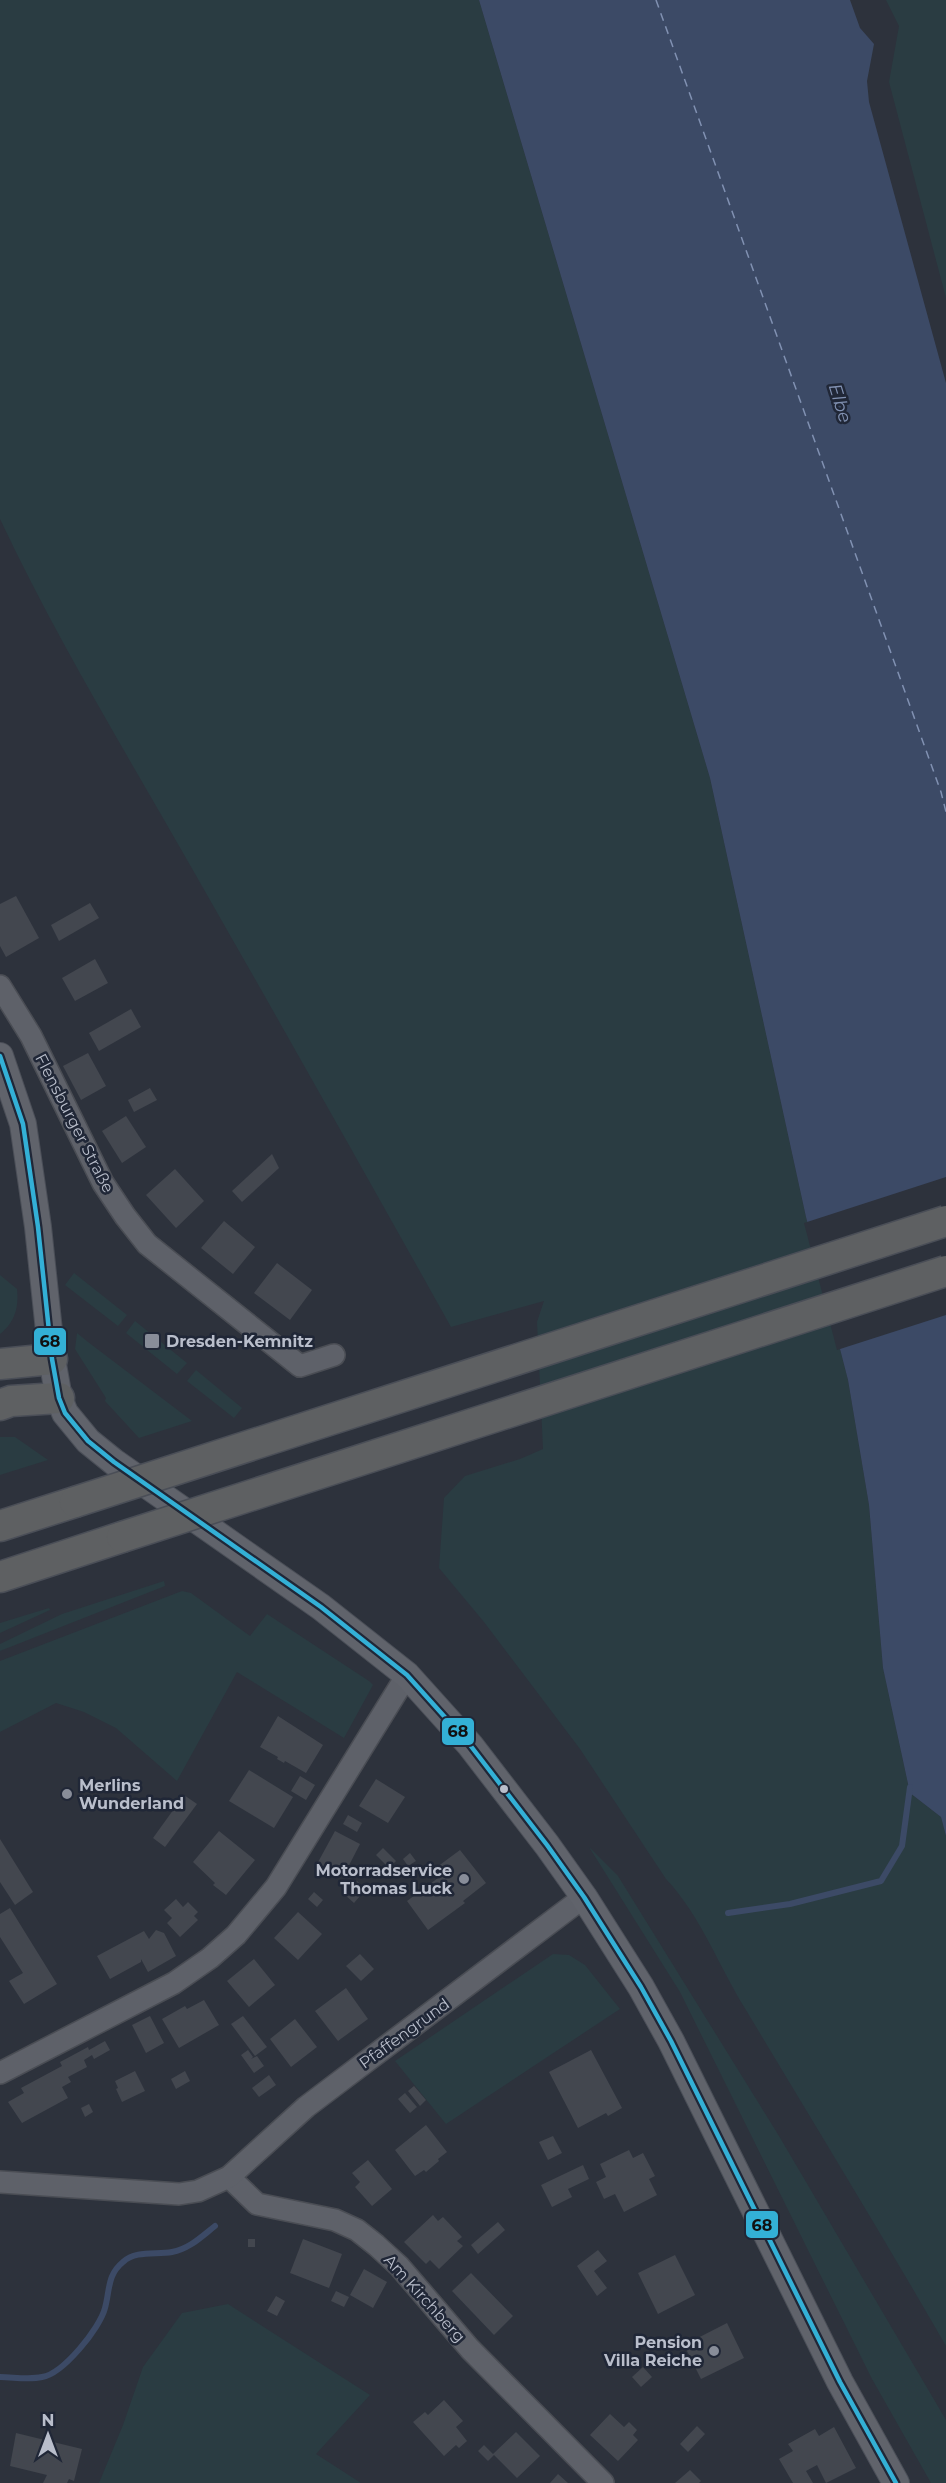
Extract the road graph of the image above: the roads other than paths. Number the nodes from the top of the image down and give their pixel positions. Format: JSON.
{"nodes":[{"id":1,"x":0,"y":986,"type":"edge"},
{"id":2,"x":0,"y":1056,"type":"edge"},
{"id":3,"x":946,"y":1221,"type":"edge"},
{"id":4,"x":946,"y":1271,"type":"edge"},
{"id":5,"x":334,"y":1355,"type":"dead end"},
{"id":6,"x":52,"y":1359,"type":"junction"},
{"id":7,"x":0,"y":1364,"type":"edge"},
{"id":8,"x":58,"y":1398,"type":"junction"},
{"id":9,"x":0,"y":1405,"type":"edge"},
{"id":10,"x":0,"y":1526,"type":"edge"},
{"id":11,"x":0,"y":1576,"type":"edge"},
{"id":12,"x":406,"y":1675,"type":"junction"},
{"id":13,"x":584,"y":1897,"type":"junction"},
{"id":14,"x":0,"y":2073,"type":"edge"},
{"id":15,"x":229,"y":2177,"type":"junction"},
{"id":16,"x":0,"y":2182,"type":"edge"},
{"id":17,"x":603,"y":2483,"type":"edge"},
{"id":18,"x":896,"y":2483,"type":"edge"}],
"edges":[{"from":1,"to":5,"type":"street","name":"Flensburger Straße"},
{"from":2,"to":6,"type":"main road"},
{"from":3,"to":10,"type":"highway","bridge":true},
{"from":4,"to":11,"type":"highway","bridge":true},
{"from":6,"to":7,"type":"highway"},
{"from":6,"to":8,"type":"main road"},
{"from":8,"to":9,"type":"highway"},
{"from":8,"to":12,"type":"main road"},
{"from":12,"to":13,"type":"main road"},
{"from":12,"to":14,"type":"street"},
{"from":13,"to":15,"type":"street","name":"Pfaffengrund"},
{"from":13,"to":18,"type":"main road"},
{"from":15,"to":16,"type":"street"},
{"from":15,"to":17,"type":"street","name":"Am Kirchberg"}]}
